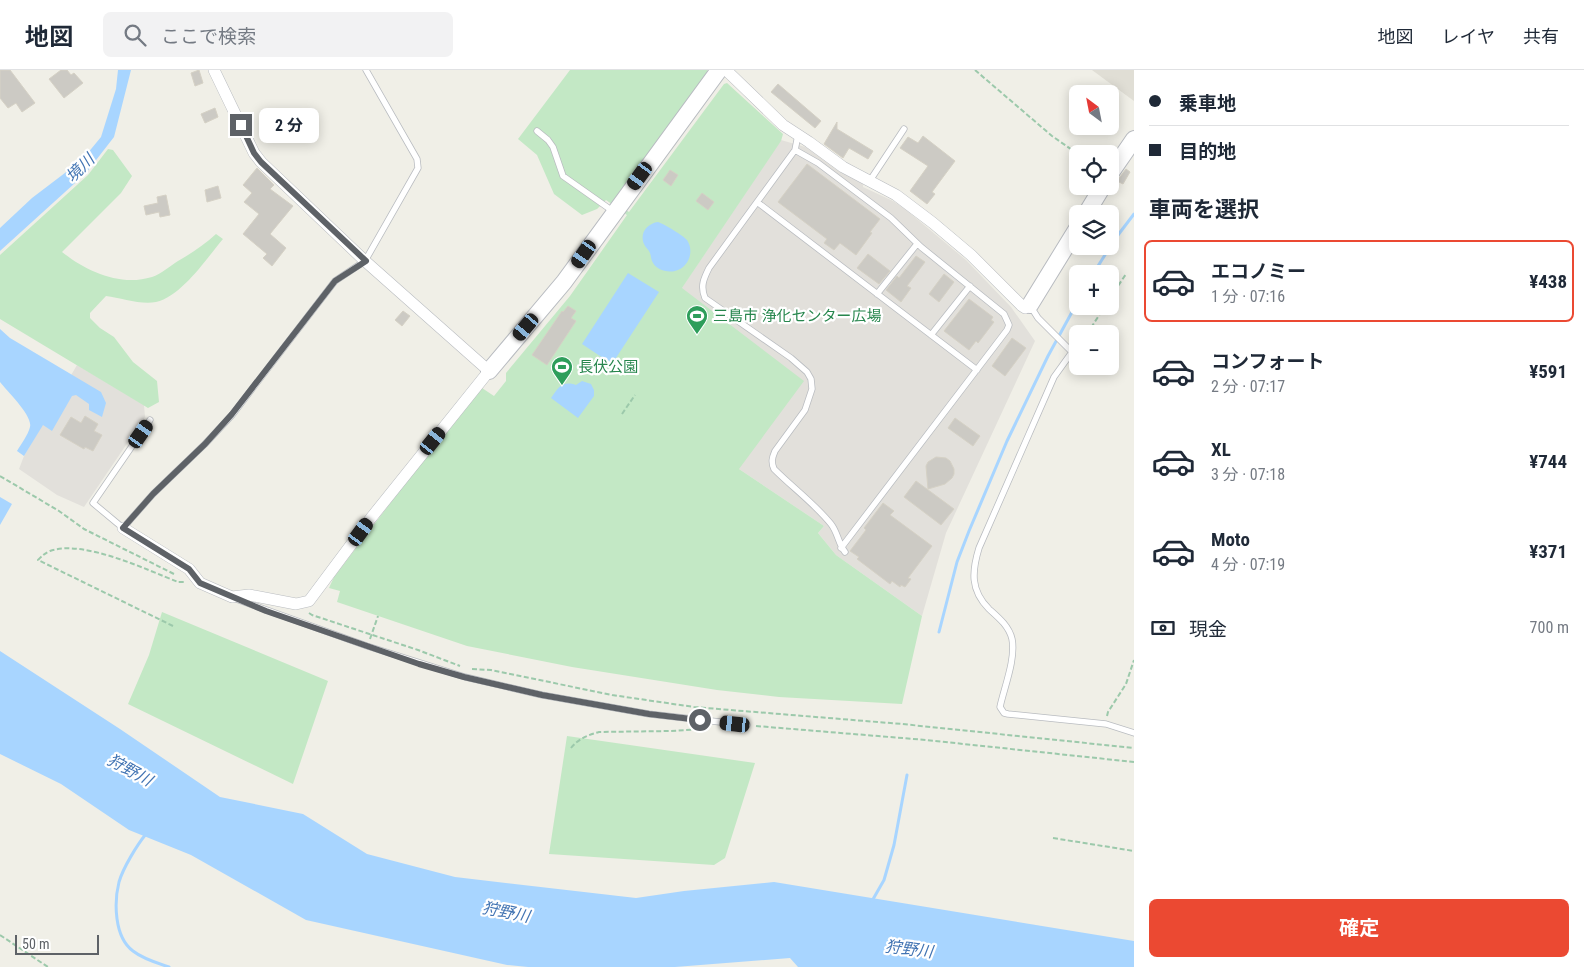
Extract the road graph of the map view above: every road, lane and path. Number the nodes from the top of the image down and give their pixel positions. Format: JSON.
{"nodes":[{"id":1,"x":214,"y":70,"type":"edge"},
{"id":2,"x":366,"y":70,"type":"edge"},
{"id":3,"x":719,"y":70,"type":"edge"},
{"id":4,"x":726,"y":70,"type":"edge"},
{"id":5,"x":975,"y":70,"type":"edge"},
{"id":6,"x":904,"y":129,"type":"dead end"},
{"id":7,"x":537,"y":131,"type":"dead end"},
{"id":8,"x":798,"y":135,"type":"junction"},
{"id":9,"x":1134,"y":139,"type":"edge"},
{"id":10,"x":1069,"y":148,"type":"edge"},
{"id":11,"x":795,"y":150,"type":"junction"},
{"id":12,"x":1119,"y":161,"type":"edge"},
{"id":13,"x":869,"y":182,"type":"junction"},
{"id":14,"x":757,"y":202,"type":"junction"},
{"id":15,"x":614,"y":212,"type":"junction"},
{"id":16,"x":1069,"y":242,"type":"edge"},
{"id":17,"x":918,"y":244,"type":"junction"},
{"id":18,"x":366,"y":261,"type":"junction"},
{"id":19,"x":1126,"y":274,"type":"dead end"},
{"id":20,"x":1119,"y":284,"type":"edge"},
{"id":21,"x":970,"y":286,"type":"junction"},
{"id":22,"x":877,"y":294,"type":"junction"},
{"id":23,"x":1030,"y":305,"type":"junction"},
{"id":24,"x":931,"y":334,"type":"junction"},
{"id":25,"x":977,"y":370,"type":"junction"},
{"id":26,"x":489,"y":371,"type":"junction"},
{"id":27,"x":635,"y":395,"type":"dead end"},
{"id":28,"x":622,"y":414,"type":"dead end"},
{"id":29,"x":150,"y":420,"type":"dead end"},
{"id":30,"x":0,"y":476,"type":"edge"},
{"id":31,"x":123,"y":528,"type":"junction"},
{"id":32,"x":179,"y":576,"type":"dead end"},
{"id":33,"x":200,"y":583,"type":"junction"},
{"id":34,"x":232,"y":597,"type":"junction"},
{"id":35,"x":304,"y":602,"type":"junction"},
{"id":36,"x":378,"y":616,"type":"dead end"},
{"id":37,"x":173,"y":626,"type":"dead end"},
{"id":38,"x":371,"y":634,"type":"junction"},
{"id":39,"x":367,"y":646,"type":"junction"},
{"id":40,"x":1134,"y":660,"type":"edge"},
{"id":41,"x":1106,"y":724,"type":"junction"},
{"id":42,"x":747,"y":725,"type":"joint"},
{"id":43,"x":709,"y":728,"type":"dead end"},
{"id":44,"x":1134,"y":733,"type":"edge"},
{"id":45,"x":571,"y":748,"type":"dead end"},
{"id":46,"x":1134,"y":748,"type":"edge"},
{"id":47,"x":1134,"y":762,"type":"edge"},
{"id":48,"x":1054,"y":838,"type":"dead end"},
{"id":49,"x":1134,"y":851,"type":"edge"},
{"id":50,"x":0,"y":935,"type":"edge"},
{"id":51,"x":48,"y":967,"type":"edge"}],
"edges":[{"from":1,"to":18,"type":"street"},
{"from":2,"to":18,"type":"lane"},
{"from":3,"to":15,"type":"street"},
{"from":4,"to":8,"type":"street"},
{"from":5,"to":10,"type":"path"},
{"from":6,"to":13,"type":"lane"},
{"from":7,"to":15,"type":"lane"},
{"from":8,"to":11,"type":"lane"},
{"from":8,"to":13,"type":"street"},
{"from":9,"to":12,"type":"street"},
{"from":11,"to":14,"type":"lane"},
{"from":11,"to":17,"type":"lane"},
{"from":13,"to":23,"type":"street"},
{"from":14,"to":22,"type":"lane"},
{"from":14,"to":25,"type":"lane"},
{"from":15,"to":26,"type":"street"},
{"from":16,"to":23,"type":"street"},
{"from":17,"to":21,"type":"lane"},
{"from":17,"to":22,"type":"lane"},
{"from":18,"to":26,"type":"street"},
{"from":18,"to":31,"type":"lane"},
{"from":19,"to":20,"type":"path"},
{"from":21,"to":24,"type":"lane"},
{"from":21,"to":25,"type":"lane"},
{"from":22,"to":24,"type":"lane"},
{"from":23,"to":41,"type":"lane"},
{"from":24,"to":25,"type":"lane"},
{"from":26,"to":35,"type":"street"},
{"from":27,"to":28,"type":"path"},
{"from":29,"to":31,"type":"lane"},
{"from":30,"to":32,"type":"path"},
{"from":31,"to":33,"type":"street"},
{"from":33,"to":34,"type":"street"},
{"from":33,"to":37,"type":"path"},
{"from":34,"to":35,"type":"street"},
{"from":34,"to":39,"type":"lane"},
{"from":35,"to":38,"type":"path"},
{"from":36,"to":38,"type":"path"},
{"from":38,"to":39,"type":"path"},
{"from":38,"to":46,"type":"path"},
{"from":39,"to":42,"type":"lane"},
{"from":40,"to":41,"type":"path"},
{"from":41,"to":44,"type":"lane"},
{"from":42,"to":47,"type":"path"},
{"from":43,"to":45,"type":"path"},
{"from":48,"to":49,"type":"path"},
{"from":50,"to":51,"type":"path"}]}
